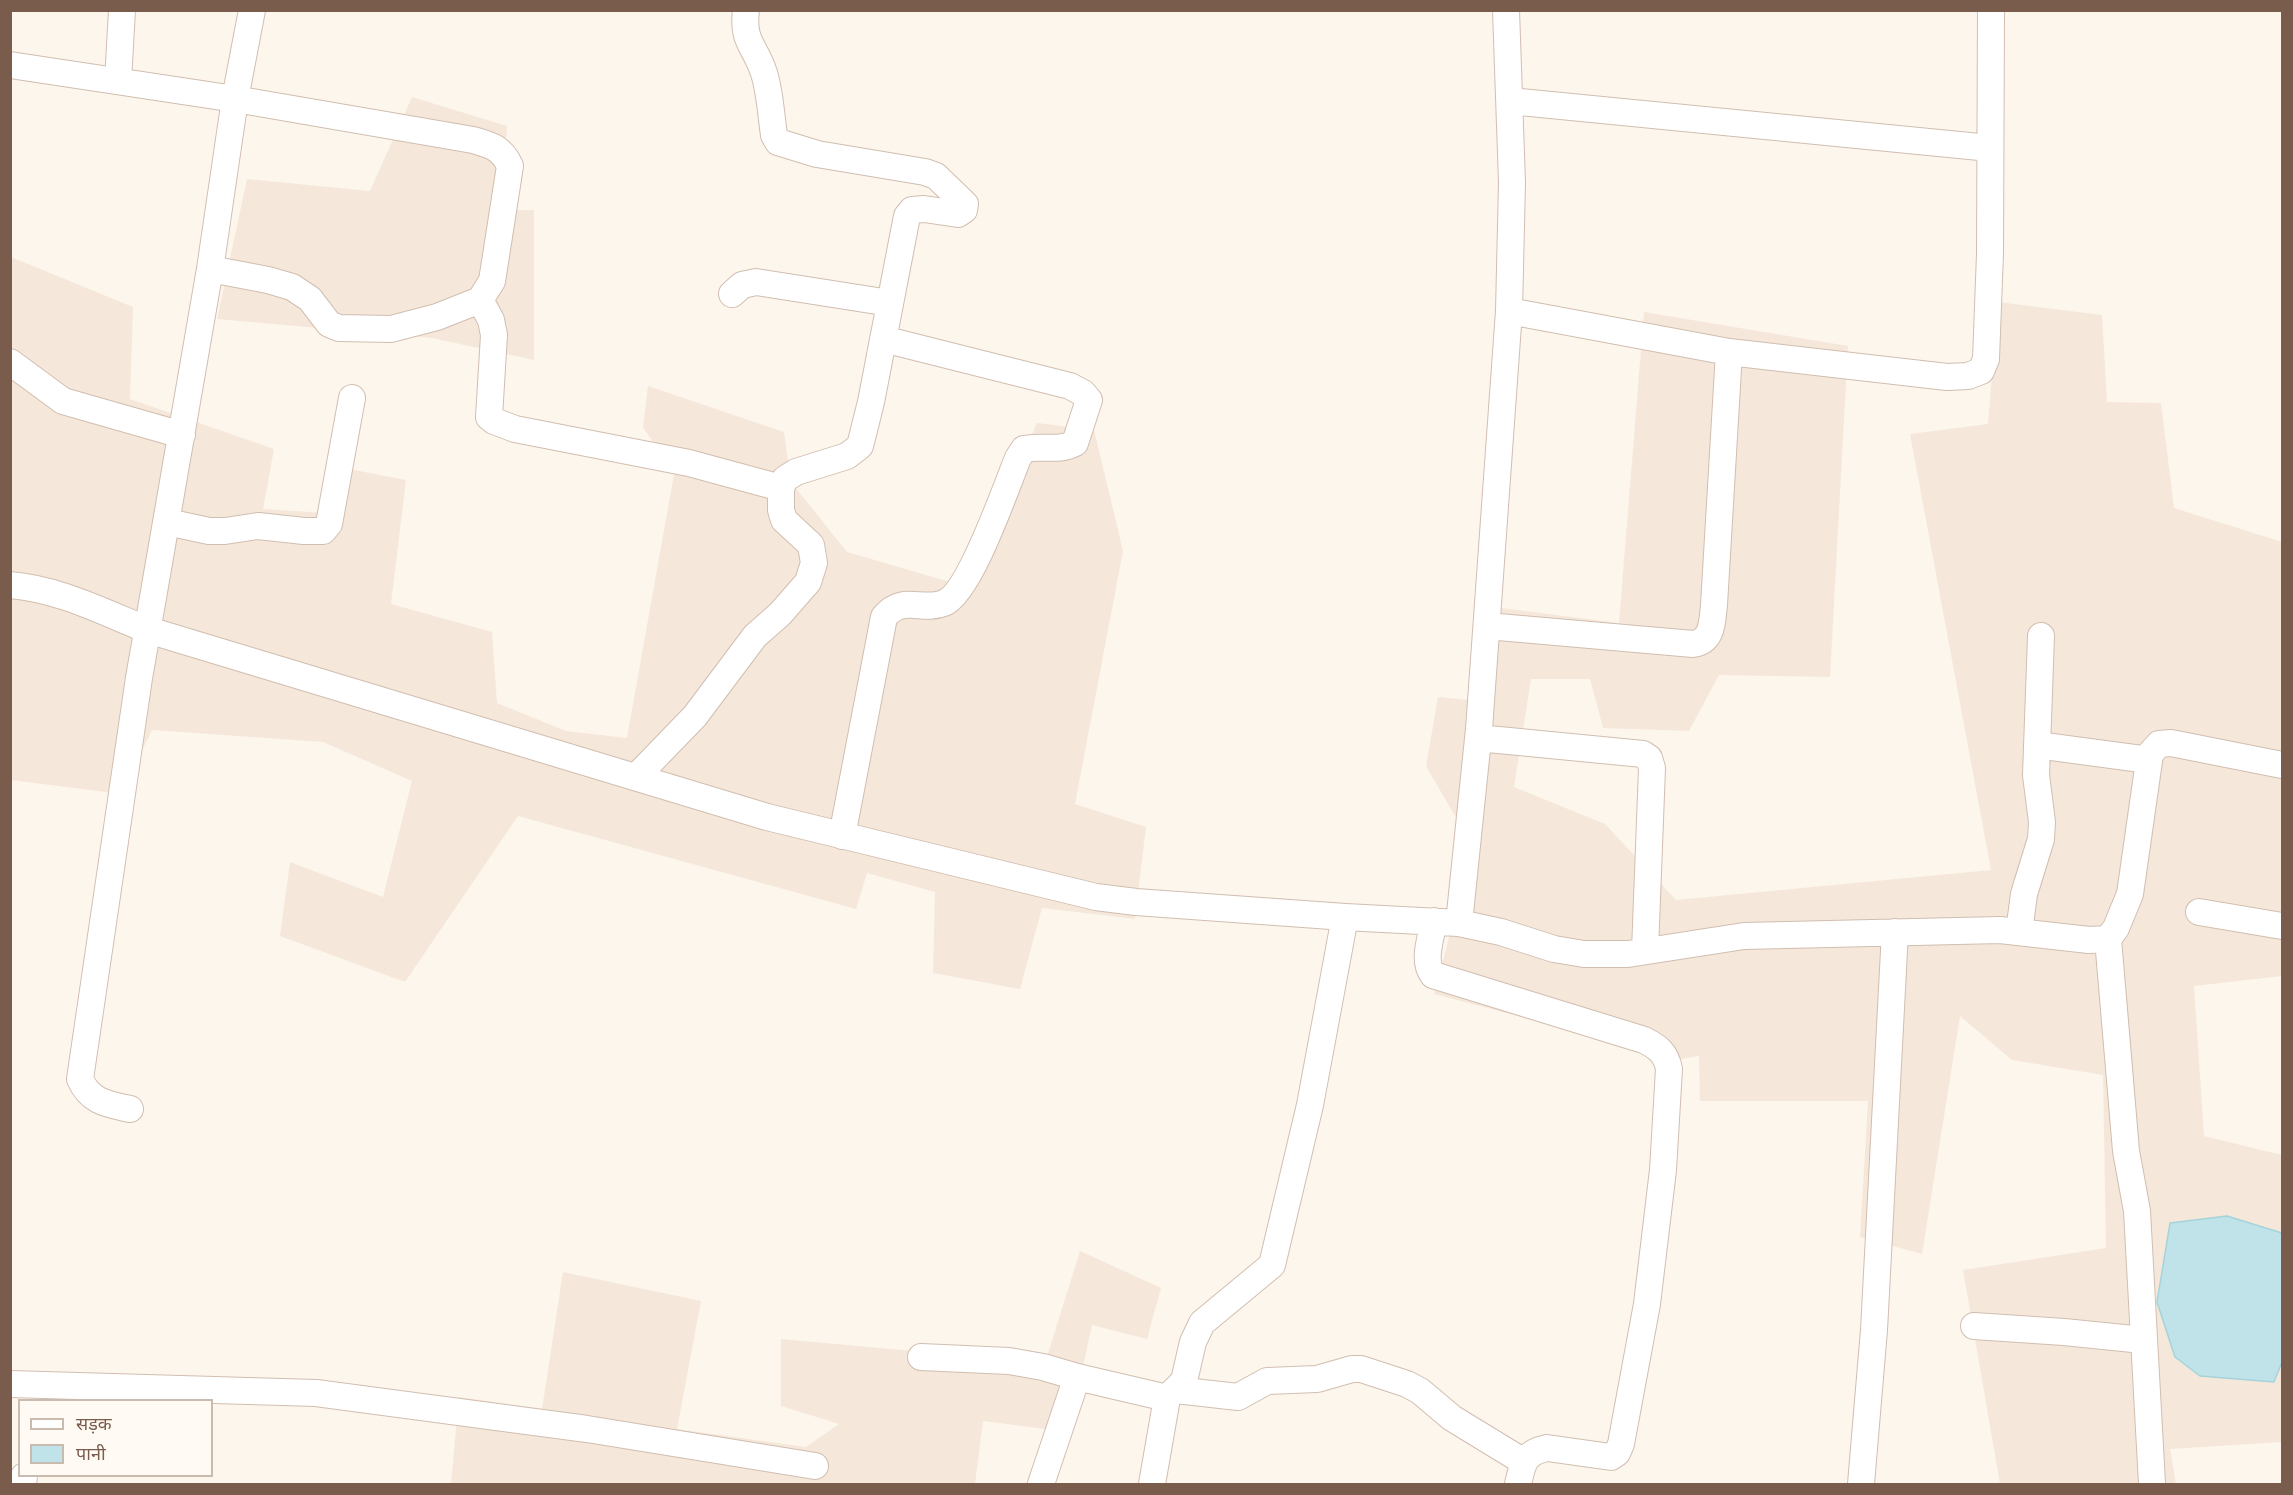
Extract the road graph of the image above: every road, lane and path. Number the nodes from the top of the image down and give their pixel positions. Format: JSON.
{"nodes":[{"id":1,"x":122,"y":10,"type":"edge"},
{"id":2,"x":252,"y":10,"type":"edge"},
{"id":3,"x":746,"y":10,"type":"edge"},
{"id":4,"x":1506,"y":10,"type":"edge"},
{"id":5,"x":1991,"y":10,"type":"edge"},
{"id":6,"x":10,"y":64,"type":"edge"},
{"id":7,"x":118,"y":81,"type":"junction"},
{"id":8,"x":235,"y":99,"type":"junction"},
{"id":9,"x":1510,"y":101,"type":"junction"},
{"id":10,"x":1990,"y":148,"type":"junction"},
{"id":11,"x":210,"y":269,"type":"junction"},
{"id":12,"x":732,"y":294,"type":"dead end"},
{"id":13,"x":480,"y":300,"type":"junction"},
{"id":14,"x":890,"y":303,"type":"junction"},
{"id":15,"x":1509,"y":311,"type":"junction"},
{"id":16,"x":883,"y":339,"type":"junction"},
{"id":17,"x":1729,"y":351,"type":"junction"},
{"id":18,"x":10,"y":362,"type":"edge"},
{"id":19,"x":352,"y":398,"type":"dead end"},
{"id":20,"x":182,"y":435,"type":"junction"},
{"id":21,"x":781,"y":488,"type":"junction"},
{"id":22,"x":167,"y":522,"type":"junction"},
{"id":23,"x":10,"y":585,"type":"edge"},
{"id":24,"x":1487,"y":626,"type":"junction"},
{"id":25,"x":148,"y":630,"type":"junction"},
{"id":26,"x":2041,"y":636,"type":"dead end"},
{"id":27,"x":1478,"y":738,"type":"junction"},
{"id":28,"x":2037,"y":745,"type":"junction"},
{"id":29,"x":2150,"y":760,"type":"junction"},
{"id":30,"x":2283,"y":765,"type":"edge"},
{"id":31,"x":636,"y":777,"type":"junction"},
{"id":32,"x":842,"y":836,"type":"junction"},
{"id":33,"x":2199,"y":912,"type":"dead end"},
{"id":34,"x":1345,"y":917,"type":"junction"},
{"id":35,"x":1447,"y":922,"type":"junction"},
{"id":36,"x":2283,"y":926,"type":"edge"},
{"id":37,"x":1895,"y":932,"type":"junction"},
{"id":38,"x":2019,"y":932,"type":"junction"},
{"id":39,"x":2108,"y":939,"type":"junction"},
{"id":40,"x":1645,"y":951,"type":"junction"},
{"id":41,"x":130,"y":1109,"type":"dead end"},
{"id":42,"x":1974,"y":1326,"type":"dead end"},
{"id":43,"x":2144,"y":1340,"type":"junction"},
{"id":44,"x":921,"y":1357,"type":"dead end"},
{"id":45,"x":1077,"y":1377,"type":"junction"},
{"id":46,"x":24,"y":1390,"type":"edge"},
{"id":47,"x":1171,"y":1394,"type":"junction"},
{"id":48,"x":815,"y":1466,"type":"dead end"},
{"id":49,"x":1521,"y":1473,"type":"edge"},
{"id":50,"x":1041,"y":1485,"type":"edge"},
{"id":51,"x":1152,"y":1485,"type":"edge"},
{"id":52,"x":1861,"y":1485,"type":"edge"},
{"id":53,"x":2152,"y":1485,"type":"edge"}],
"edges":[{"from":1,"to":7,"type":"street"},
{"from":2,"to":8,"type":"street"},
{"from":3,"to":14,"type":"street"},
{"from":4,"to":9,"type":"street"},
{"from":5,"to":10,"type":"street"},
{"from":6,"to":7,"type":"street"},
{"from":7,"to":8,"type":"street"},
{"from":8,"to":11,"type":"street"},
{"from":8,"to":13,"type":"street"},
{"from":9,"to":10,"type":"street"},
{"from":9,"to":15,"type":"street"},
{"from":10,"to":17,"type":"street"},
{"from":11,"to":13,"type":"street"},
{"from":11,"to":20,"type":"street"},
{"from":12,"to":14,"type":"street"},
{"from":13,"to":21,"type":"street"},
{"from":14,"to":16,"type":"street"},
{"from":15,"to":17,"type":"street"},
{"from":15,"to":24,"type":"street"},
{"from":16,"to":21,"type":"street"},
{"from":16,"to":32,"type":"street"},
{"from":17,"to":24,"type":"street"},
{"from":18,"to":20,"type":"street"},
{"from":19,"to":22,"type":"street"},
{"from":20,"to":22,"type":"street"},
{"from":21,"to":31,"type":"street"},
{"from":22,"to":25,"type":"street"},
{"from":23,"to":25,"type":"street"},
{"from":24,"to":27,"type":"street"},
{"from":25,"to":31,"type":"street"},
{"from":25,"to":41,"type":"street"},
{"from":26,"to":28,"type":"street"},
{"from":27,"to":35,"type":"street"},
{"from":27,"to":40,"type":"street"},
{"from":28,"to":29,"type":"street"},
{"from":28,"to":38,"type":"street"},
{"from":29,"to":30,"type":"street"},
{"from":29,"to":39,"type":"street"},
{"from":31,"to":32,"type":"street"},
{"from":32,"to":34,"type":"street"},
{"from":33,"to":36,"type":"street"},
{"from":34,"to":35,"type":"street"},
{"from":34,"to":47,"type":"street"},
{"from":35,"to":40,"type":"street"},
{"from":35,"to":49,"type":"street"},
{"from":37,"to":38,"type":"street"},
{"from":37,"to":40,"type":"street"},
{"from":37,"to":52,"type":"street"},
{"from":38,"to":39,"type":"street"},
{"from":39,"to":43,"type":"street"},
{"from":42,"to":43,"type":"street"},
{"from":43,"to":53,"type":"street"},
{"from":44,"to":45,"type":"street"},
{"from":45,"to":47,"type":"street"},
{"from":45,"to":50,"type":"street"},
{"from":46,"to":48,"type":"street"},
{"from":47,"to":49,"type":"street"},
{"from":47,"to":51,"type":"street"}]}
